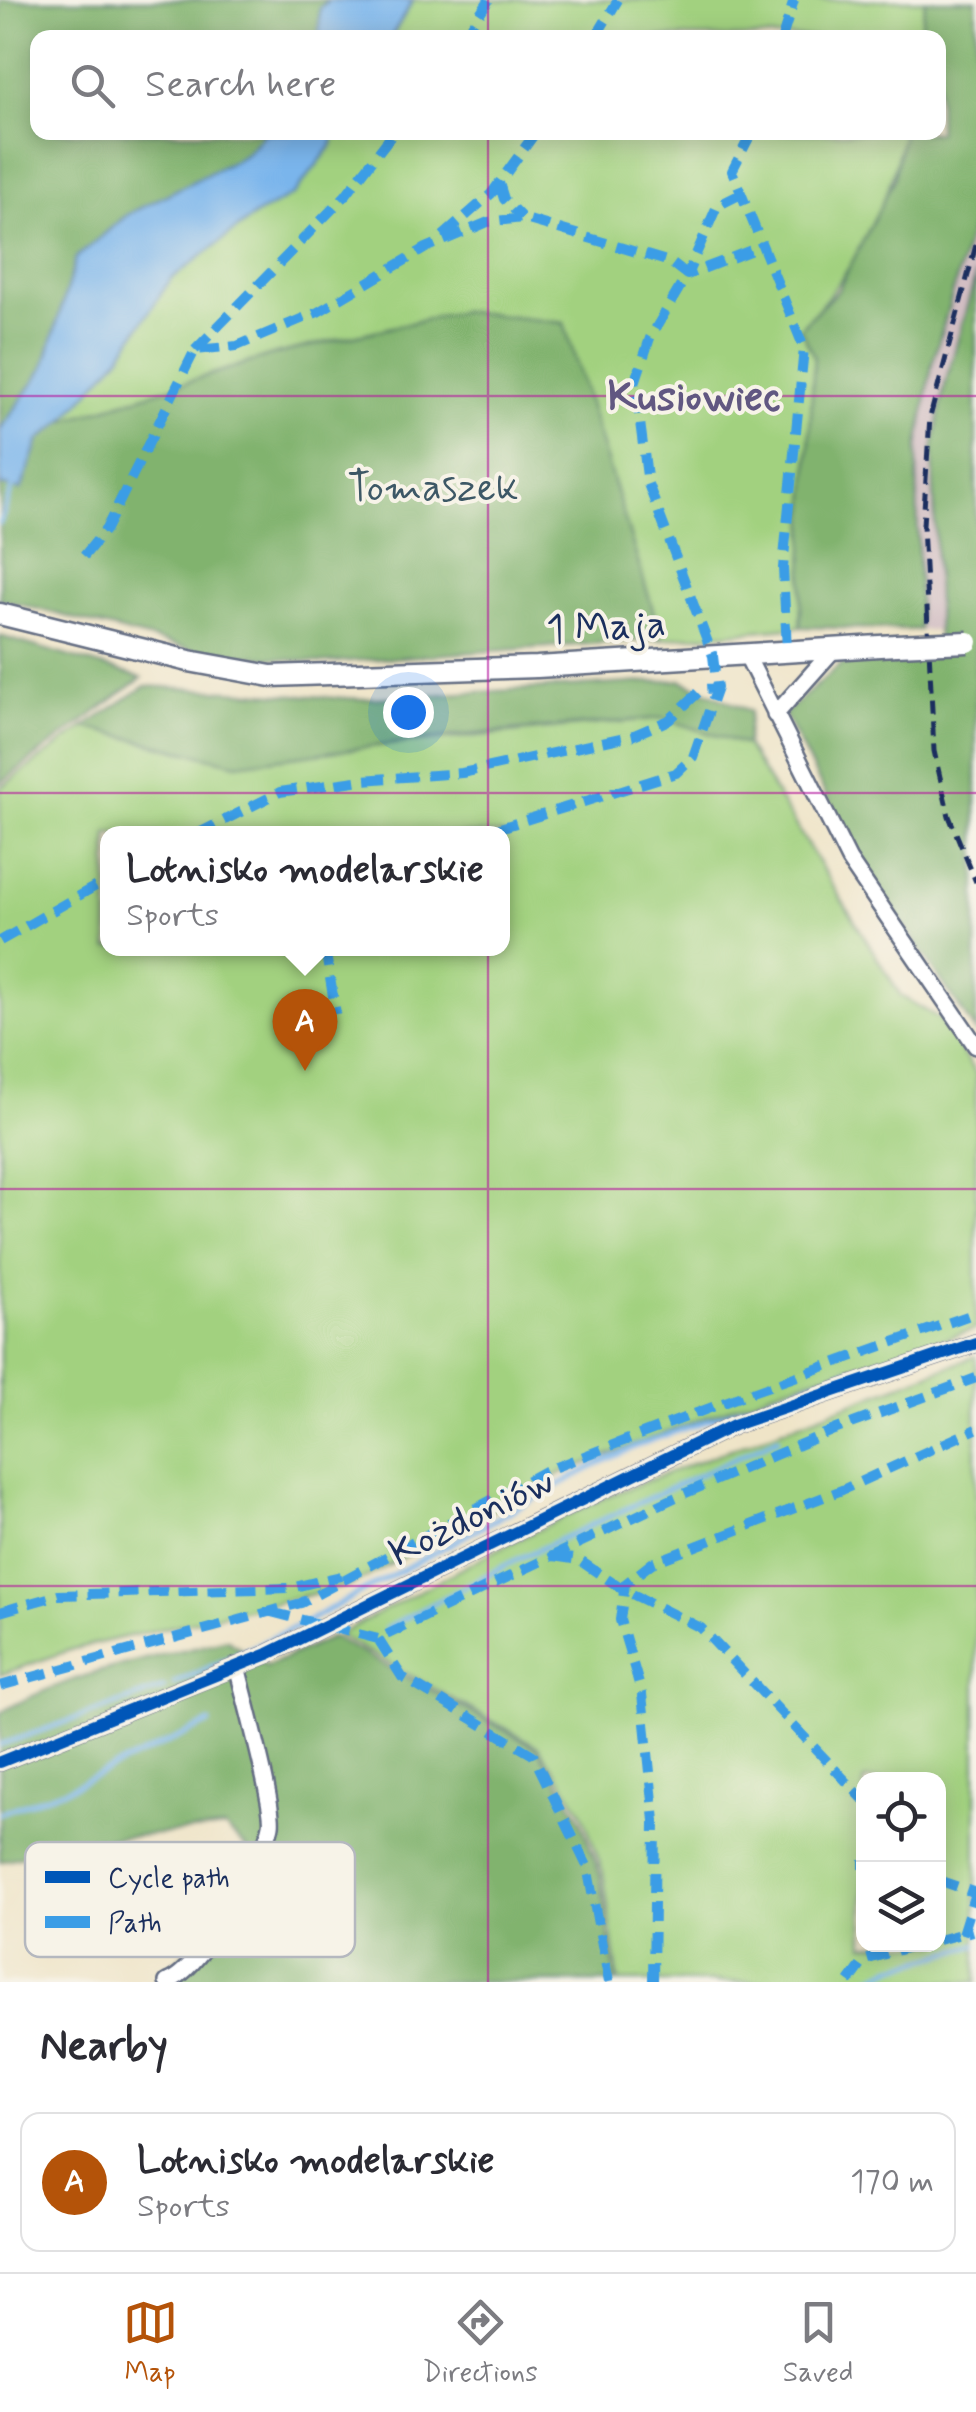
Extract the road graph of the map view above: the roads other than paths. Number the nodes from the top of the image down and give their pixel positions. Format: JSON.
{"nodes":[{"id":1,"x":0,"y":614,"type":"edge"},
{"id":2,"x":972,"y":641,"type":"edge"},
{"id":3,"x":834,"y":649,"type":"junction"},
{"id":4,"x":746,"y":654,"type":"junction"},
{"id":5,"x":775,"y":715,"type":"junction"},
{"id":6,"x":976,"y":1046,"type":"edge"},
{"id":7,"x":976,"y":1342,"type":"edge"},
{"id":8,"x":237,"y":1666,"type":"junction"},
{"id":9,"x":0,"y":1762,"type":"edge"},
{"id":10,"x":263,"y":1842,"type":"edge"},
{"id":11,"x":198,"y":1957,"type":"edge"},
{"id":12,"x":167,"y":1982,"type":"edge"}],
"edges":[{"from":1,"to":4,"type":"main road","name":"1 Maja"},
{"from":2,"to":3,"type":"main road","name":"1 Maja","bridge":true},
{"from":3,"to":4,"type":"main road","name":"1 Maja"},
{"from":3,"to":5,"type":"street"},
{"from":4,"to":5,"type":"street"},
{"from":5,"to":6,"type":"street"},
{"from":7,"to":8,"type":"street","name":"Kożdoniów"},
{"from":8,"to":9,"type":"street","name":"Kożdoniów"},
{"from":8,"to":10,"type":"street"},
{"from":11,"to":12,"type":"street"}]}
